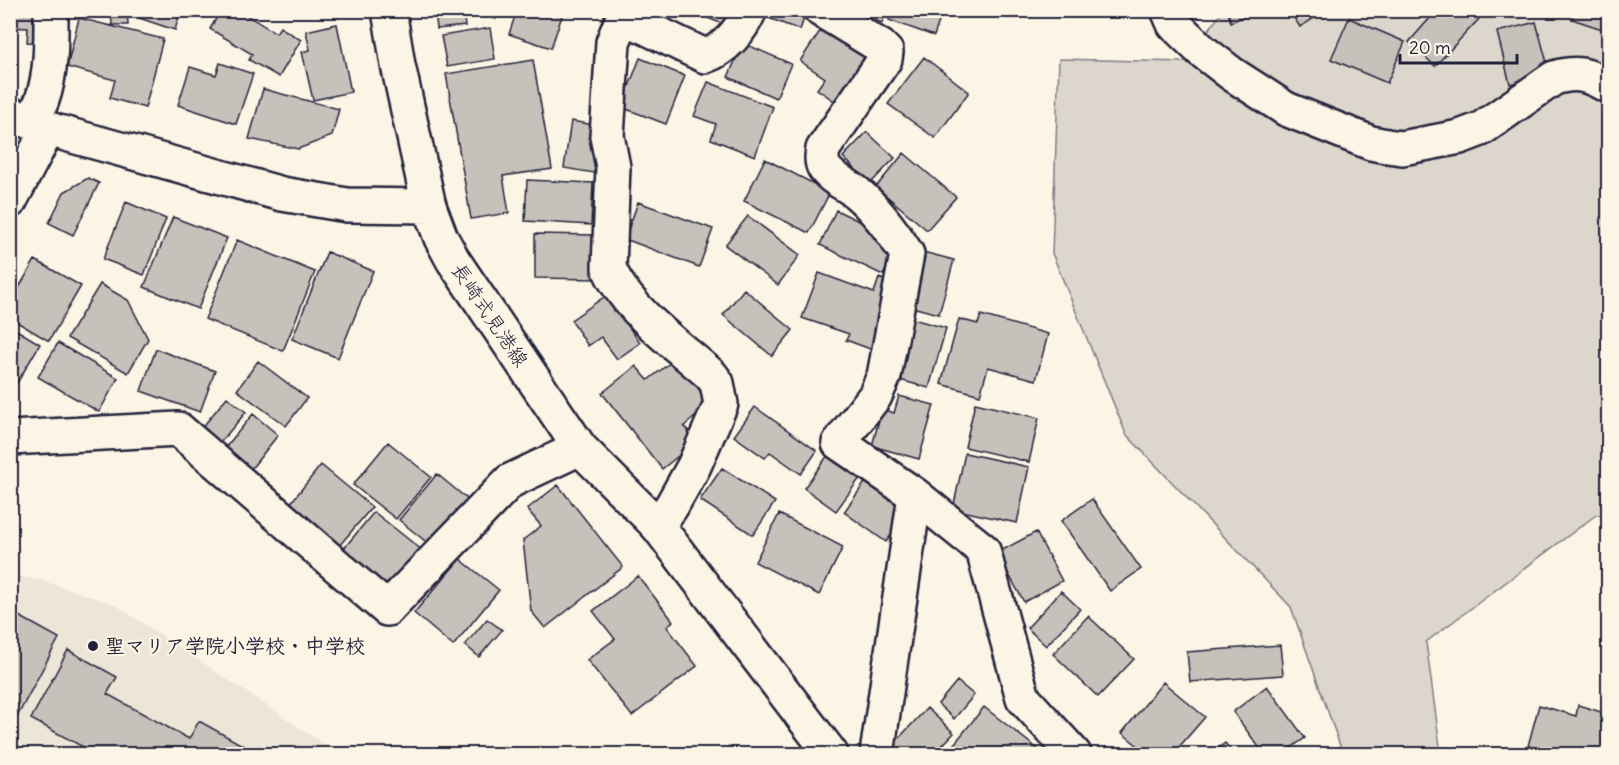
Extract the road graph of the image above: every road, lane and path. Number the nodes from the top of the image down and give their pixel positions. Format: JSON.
{"nodes":[{"id":1,"x":51,"y":10,"type":"edge"},
{"id":2,"x":389,"y":10,"type":"edge"},
{"id":3,"x":750,"y":10,"type":"edge"},
{"id":4,"x":821,"y":10,"type":"edge"},
{"id":5,"x":1168,"y":10,"type":"edge"},
{"id":6,"x":625,"y":14,"type":"edge"},
{"id":7,"x":1608,"y":86,"type":"edge"},
{"id":8,"x":30,"y":121,"type":"edge"},
{"id":9,"x":10,"y":201,"type":"edge"},
{"id":10,"x":429,"y":206,"type":"junction"},
{"id":11,"x":10,"y":438,"type":"edge"},
{"id":12,"x":580,"y":448,"type":"junction"},
{"id":13,"x":915,"y":495,"type":"junction"},
{"id":14,"x":657,"y":525,"type":"junction"},
{"id":15,"x":831,"y":754,"type":"edge"},
{"id":16,"x":877,"y":754,"type":"edge"},
{"id":17,"x":1074,"y":754,"type":"edge"}],
"edges":[{"from":1,"to":8,"type":"street"},
{"from":2,"to":10,"type":"street","name":"長崎式見港線"},
{"from":3,"to":6,"type":"street"},
{"from":4,"to":13,"type":"street"},
{"from":5,"to":7,"type":"street"},
{"from":6,"to":14,"type":"street"},
{"from":8,"to":9,"type":"street"},
{"from":8,"to":10,"type":"street"},
{"from":10,"to":12,"type":"street","name":"長崎式見港線"},
{"from":11,"to":12,"type":"street"},
{"from":12,"to":14,"type":"street","name":"長崎式見港線"},
{"from":13,"to":16,"type":"street"},
{"from":13,"to":17,"type":"street"},
{"from":14,"to":15,"type":"street","name":"長崎式見港線"}]}
